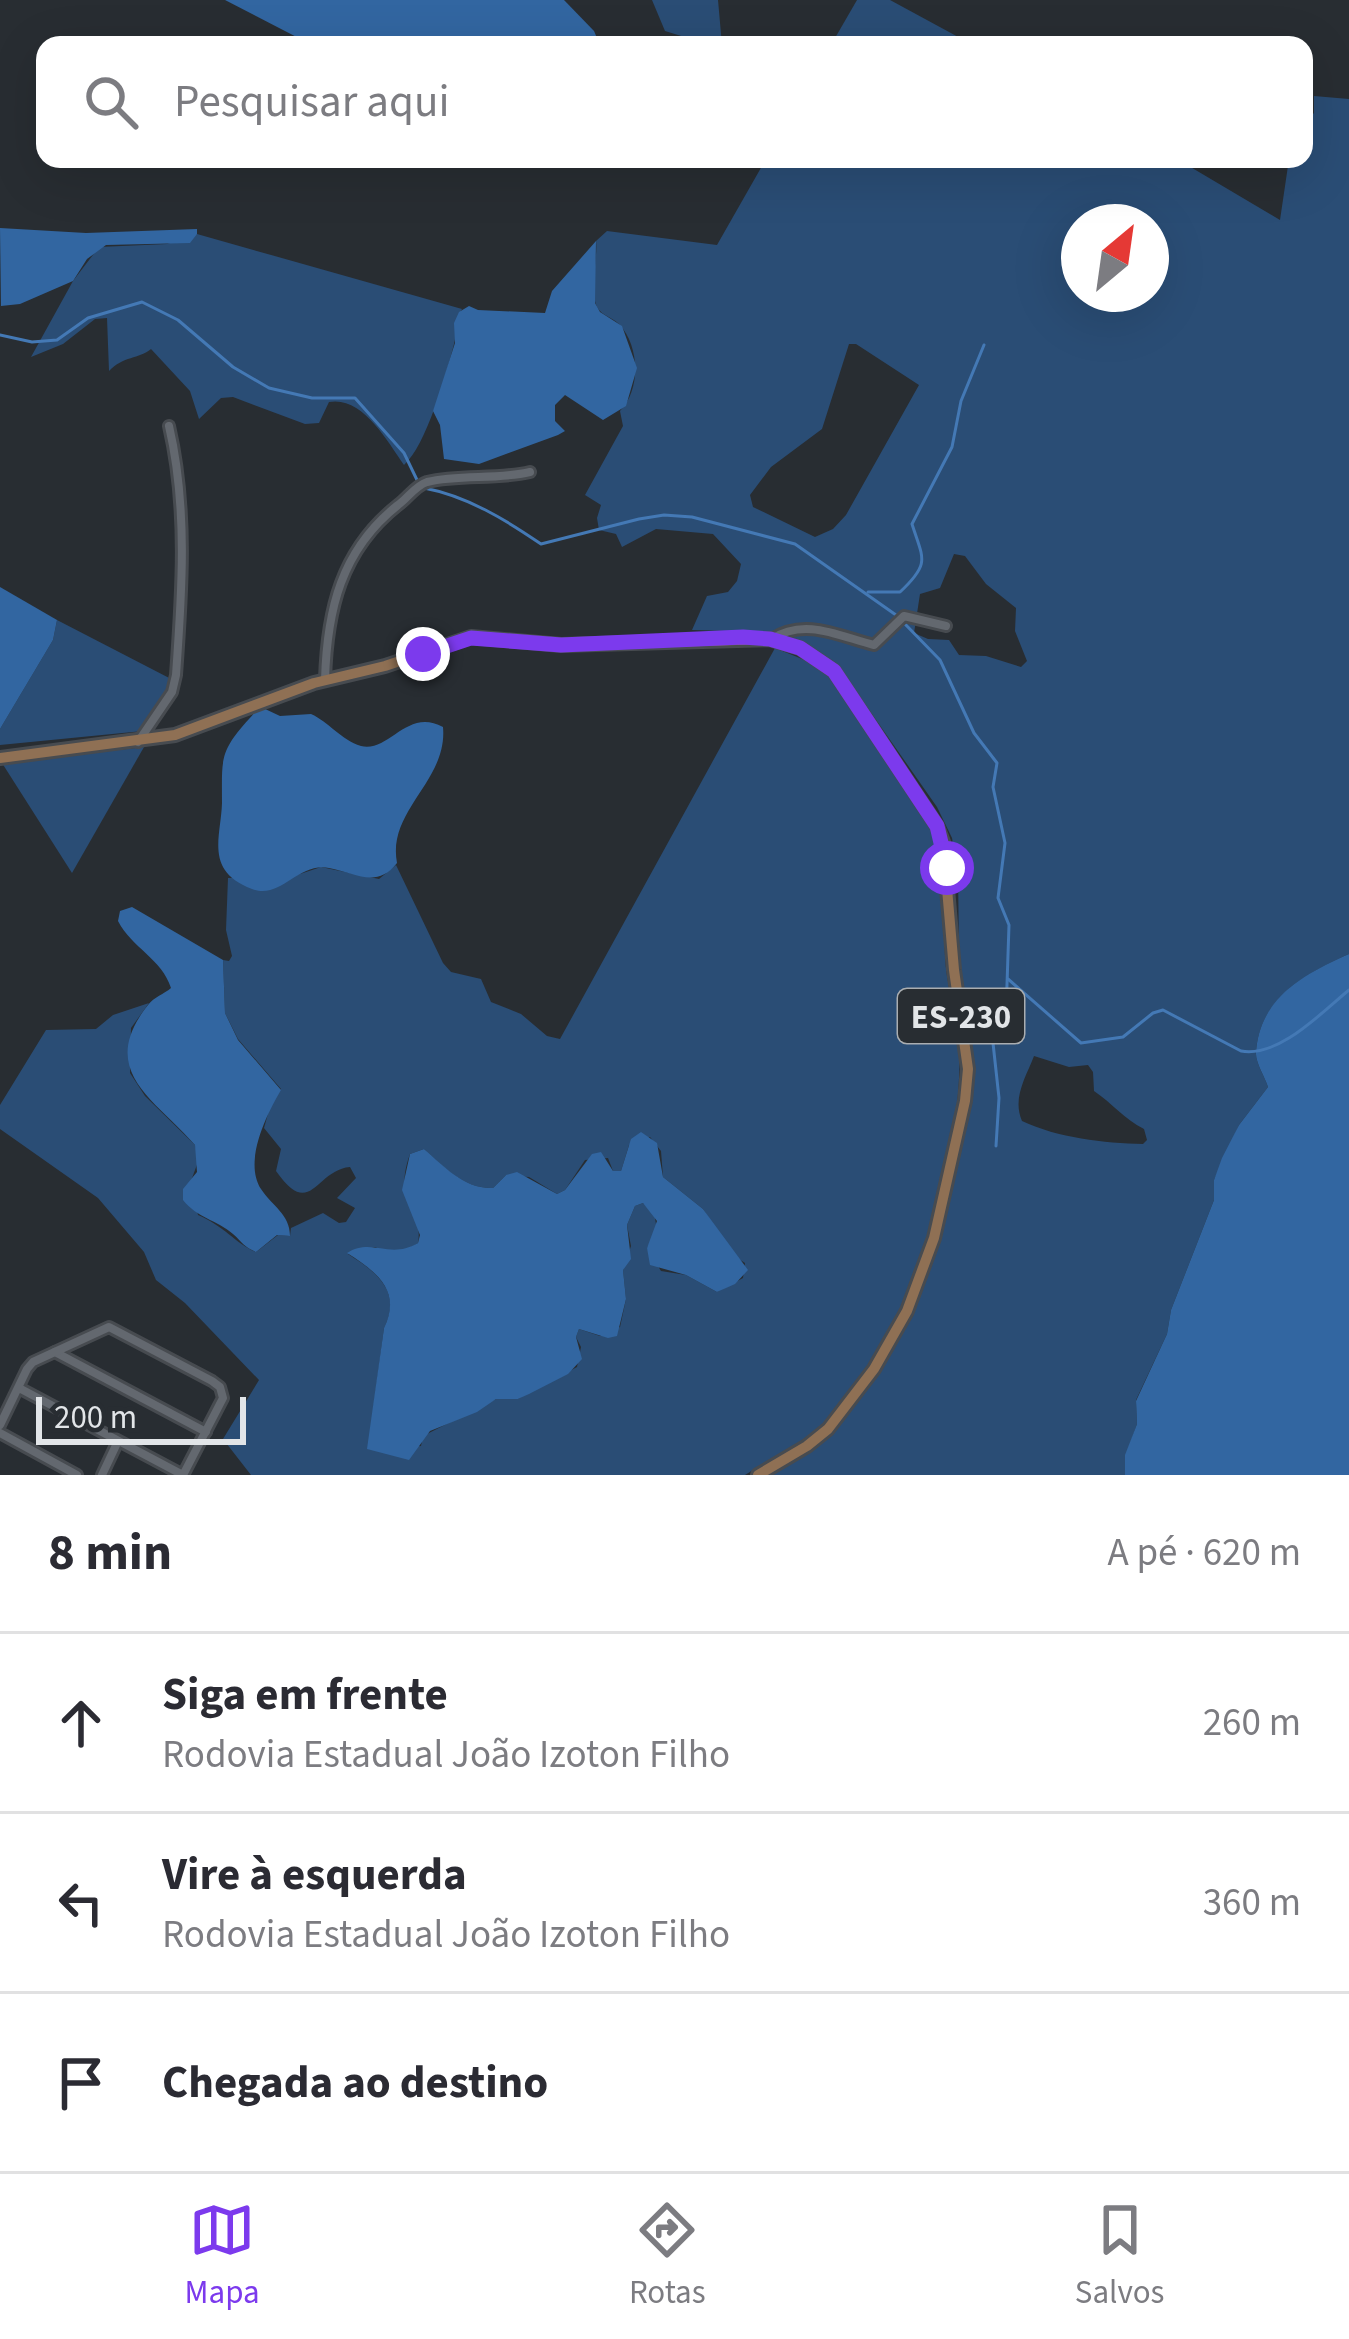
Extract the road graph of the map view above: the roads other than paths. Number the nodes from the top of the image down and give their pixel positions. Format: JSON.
{"nodes":[{"id":1,"x":169,"y":426,"type":"dead end"},
{"id":2,"x":530,"y":472,"type":"dead end"},
{"id":3,"x":946,"y":626,"type":"dead end"},
{"id":4,"x":771,"y":640,"type":"junction"},
{"id":5,"x":326,"y":680,"type":"junction"},
{"id":6,"x":138,"y":742,"type":"junction"},
{"id":7,"x":0,"y":758,"type":"edge"},
{"id":8,"x":53,"y":1351,"type":"junction"},
{"id":9,"x":19,"y":1388,"type":"junction"},
{"id":10,"x":1,"y":1422,"type":"edge"},
{"id":11,"x":206,"y":1432,"type":"junction"},
{"id":12,"x":118,"y":1441,"type":"junction"},
{"id":13,"x":77,"y":1475,"type":"edge"},
{"id":14,"x":102,"y":1475,"type":"edge"},
{"id":15,"x":758,"y":1475,"type":"edge"}],
"edges":[{"from":1,"to":6,"type":"street"},
{"from":2,"to":5,"type":"street"},
{"from":3,"to":4,"type":"street"},
{"from":4,"to":5,"type":"main road","number":"ES-230"},
{"from":4,"to":15,"type":"main road","number":"ES-230"},
{"from":5,"to":6,"type":"main road","number":"ES-230"},
{"from":6,"to":7,"type":"main road","number":"ES-230"},
{"from":8,"to":9,"type":"street"},
{"from":8,"to":11,"type":"street"},
{"from":8,"to":11,"type":"street"},
{"from":9,"to":10,"type":"street"},
{"from":9,"to":12,"type":"street"},
{"from":10,"to":13,"type":"street"},
{"from":11,"to":12,"type":"street"},
{"from":12,"to":14,"type":"street"}]}
